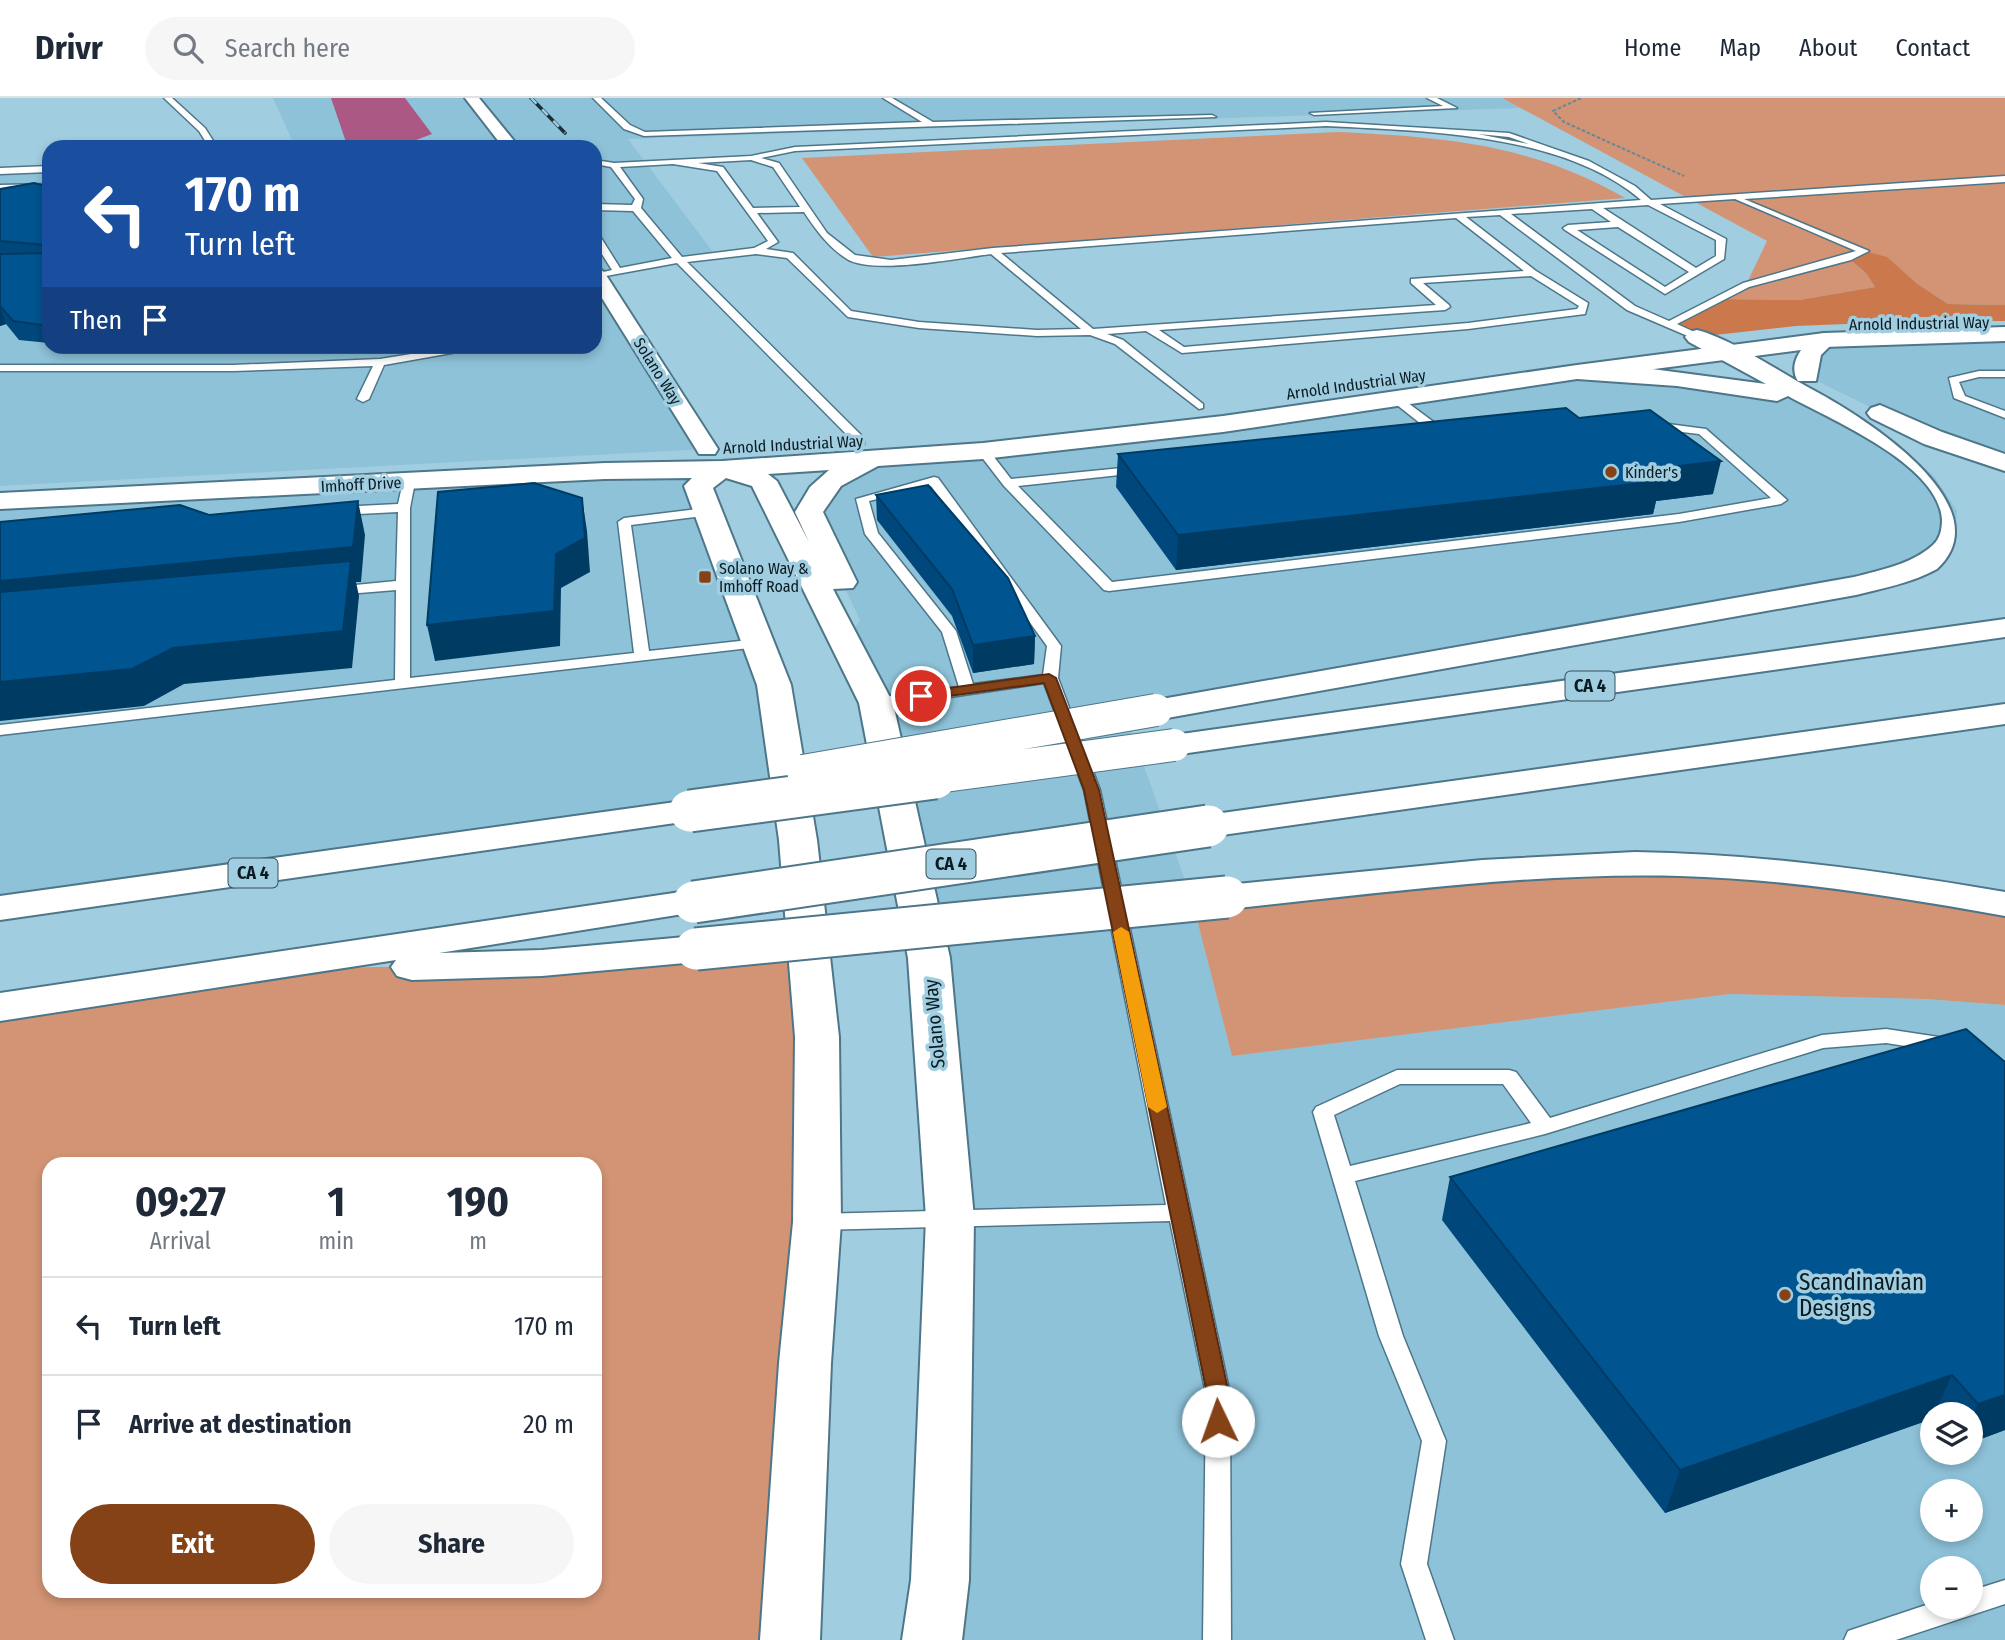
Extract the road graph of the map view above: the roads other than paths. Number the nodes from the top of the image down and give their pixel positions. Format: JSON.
{"nodes":[{"id":1,"x":168,"y":98,"type":"edge"},
{"id":2,"x":472,"y":98,"type":"edge"},
{"id":3,"x":597,"y":98,"type":"edge"},
{"id":4,"x":887,"y":98,"type":"edge"},
{"id":5,"x":1431,"y":98,"type":"edge"},
{"id":6,"x":1301,"y":114,"type":"dead end"},
{"id":7,"x":1219,"y":117,"type":"dead end"},
{"id":8,"x":931,"y":124,"type":"junction"},
{"id":9,"x":208,"y":140,"type":"edge"},
{"id":10,"x":506,"y":140,"type":"edge"},
{"id":11,"x":751,"y":158,"type":"junction"},
{"id":12,"x":673,"y":162,"type":"junction"},
{"id":13,"x":602,"y":163,"type":"edge"},
{"id":14,"x":614,"y":165,"type":"junction"},
{"id":15,"x":42,"y":169,"type":"edge"},
{"id":16,"x":0,"y":172,"type":"edge"},
{"id":17,"x":2005,"y":179,"type":"edge"},
{"id":18,"x":0,"y":188,"type":"edge"},
{"id":19,"x":42,"y":190,"type":"edge"},
{"id":20,"x":42,"y":192,"type":"edge"},
{"id":21,"x":12,"y":198,"type":"edge"},
{"id":22,"x":1735,"y":198,"type":"junction"},
{"id":23,"x":1647,"y":201,"type":"junction"},
{"id":24,"x":1592,"y":205,"type":"junction"},
{"id":25,"x":602,"y":207,"type":"edge"},
{"id":26,"x":636,"y":208,"type":"junction"},
{"id":27,"x":806,"y":209,"type":"junction"},
{"id":28,"x":752,"y":211,"type":"junction"},
{"id":29,"x":1502,"y":212,"type":"junction"},
{"id":30,"x":1458,"y":215,"type":"junction"},
{"id":31,"x":1620,"y":224,"type":"junction"},
{"id":32,"x":756,"y":251,"type":"junction"},
{"id":33,"x":993,"y":251,"type":"junction"},
{"id":34,"x":679,"y":260,"type":"junction"},
{"id":35,"x":1696,"y":272,"type":"junction"},
{"id":36,"x":603,"y":273,"type":"edge"},
{"id":37,"x":1533,"y":273,"type":"junction"},
{"id":38,"x":2005,"y":321,"type":"edge"},
{"id":39,"x":1670,"y":324,"type":"junction"},
{"id":40,"x":1148,"y":328,"type":"junction"},
{"id":41,"x":1091,"y":331,"type":"junction"},
{"id":42,"x":2005,"y":334,"type":"edge"},
{"id":43,"x":1696,"y":337,"type":"junction"},
{"id":44,"x":1824,"y":340,"type":"junction"},
{"id":45,"x":1737,"y":351,"type":"junction"},
{"id":46,"x":433,"y":354,"type":"edge"},
{"id":47,"x":380,"y":362,"type":"junction"},
{"id":48,"x":0,"y":368,"type":"edge"},
{"id":49,"x":1577,"y":372,"type":"junction"},
{"id":50,"x":2005,"y":374,"type":"edge"},
{"id":51,"x":1807,"y":376,"type":"junction"},
{"id":52,"x":363,"y":399,"type":"dead end"},
{"id":53,"x":1396,"y":399,"type":"junction"},
{"id":54,"x":1823,"y":405,"type":"junction"},
{"id":55,"x":1199,"y":406,"type":"junction"},
{"id":56,"x":2005,"y":415,"type":"edge"},
{"id":57,"x":1637,"y":424,"type":"edge"},
{"id":58,"x":1414,"y":436,"type":"edge"},
{"id":59,"x":869,"y":450,"type":"junction"},
{"id":60,"x":983,"y":451,"type":"junction"},
{"id":61,"x":715,"y":459,"type":"junction"},
{"id":62,"x":2005,"y":463,"type":"edge"},
{"id":63,"x":1147,"y":468,"type":"edge"},
{"id":64,"x":1008,"y":483,"type":"junction"},
{"id":65,"x":0,"y":486,"type":"edge"},
{"id":66,"x":406,"y":495,"type":"junction"},
{"id":67,"x":0,"y":501,"type":"edge"},
{"id":68,"x":323,"y":512,"type":"edge"},
{"id":69,"x":706,"y":512,"type":"junction"},
{"id":70,"x":403,"y":585,"type":"junction"},
{"id":71,"x":320,"y":593,"type":"edge"},
{"id":72,"x":2005,"y":628,"type":"edge"},
{"id":73,"x":758,"y":643,"type":"junction"},
{"id":74,"x":845,"y":643,"type":"junction"},
{"id":75,"x":642,"y":655,"type":"junction"},
{"id":76,"x":1049,"y":678,"type":"junction"},
{"id":77,"x":402,"y":683,"type":"junction"},
{"id":78,"x":967,"y":689,"type":"junction"},
{"id":79,"x":876,"y":704,"type":"junction"},
{"id":80,"x":2005,"y":714,"type":"edge"},
{"id":81,"x":0,"y":730,"type":"edge"},
{"id":82,"x":689,"y":803,"type":"junction"},
{"id":83,"x":2005,"y":904,"type":"edge"},
{"id":84,"x":0,"y":908,"type":"edge"},
{"id":85,"x":256,"y":970,"type":"junction"},
{"id":86,"x":0,"y":1007,"type":"edge"},
{"id":87,"x":1968,"y":1050,"type":"edge"},
{"id":88,"x":1545,"y":1127,"type":"junction"},
{"id":89,"x":1343,"y":1176,"type":"junction"},
{"id":90,"x":1179,"y":1213,"type":"junction"},
{"id":91,"x":950,"y":1219,"type":"junction"},
{"id":92,"x":817,"y":1222,"type":"junction"},
{"id":93,"x":940,"y":1580,"type":"junction"},
{"id":94,"x":2005,"y":1592,"type":"edge"},
{"id":95,"x":1983,"y":1599,"type":"edge"},
{"id":96,"x":1921,"y":1619,"type":"edge"},
{"id":97,"x":790,"y":1640,"type":"edge"},
{"id":98,"x":932,"y":1640,"type":"edge"},
{"id":99,"x":952,"y":1640,"type":"edge"},
{"id":100,"x":1217,"y":1640,"type":"edge"},
{"id":101,"x":1440,"y":1640,"type":"edge"},
{"id":102,"x":1858,"y":1640,"type":"edge"}],
"edges":[{"from":1,"to":9,"type":"lane"},
{"from":2,"to":10,"type":"street"},
{"from":3,"to":8,"type":"lane"},
{"from":4,"to":8,"type":"lane"},
{"from":5,"to":6,"type":"lane"},
{"from":7,"to":8,"type":"lane"},
{"from":11,"to":12,"type":"lane"},
{"from":11,"to":23,"type":"lane"},
{"from":11,"to":27,"type":"lane"},
{"from":12,"to":14,"type":"lane"},
{"from":12,"to":28,"type":"lane"},
{"from":13,"to":14,"type":"lane"},
{"from":14,"to":26,"type":"lane"},
{"from":15,"to":16,"type":"lane"},
{"from":17,"to":22,"type":"lane"},
{"from":18,"to":19,"type":"lane"},
{"from":20,"to":21,"type":"lane"},
{"from":22,"to":23,"type":"lane"},
{"from":22,"to":39,"type":"lane"},
{"from":23,"to":24,"type":"lane"},
{"from":23,"to":35,"type":"lane"},
{"from":24,"to":29,"type":"lane"},
{"from":24,"to":31,"type":"lane"},
{"from":25,"to":26,"type":"lane"},
{"from":26,"to":34,"type":"lane"},
{"from":27,"to":28,"type":"lane"},
{"from":27,"to":33,"type":"lane"},
{"from":28,"to":32,"type":"lane"},
{"from":29,"to":30,"type":"lane"},
{"from":29,"to":39,"type":"lane"},
{"from":30,"to":33,"type":"lane"},
{"from":30,"to":37,"type":"lane"},
{"from":31,"to":35,"type":"lane"},
{"from":31,"to":35,"type":"lane"},
{"from":32,"to":34,"type":"lane"},
{"from":32,"to":41,"type":"lane"},
{"from":33,"to":41,"type":"lane"},
{"from":34,"to":36,"type":"lane"},
{"from":34,"to":59,"type":"lane"},
{"from":36,"to":61,"type":"street","name":"Solano Way"},
{"from":37,"to":40,"type":"lane"},
{"from":37,"to":40,"type":"lane"},
{"from":38,"to":43,"type":"main road","name":"Arnold Industrial Way"},
{"from":39,"to":43,"type":"lane"},
{"from":40,"to":41,"type":"lane"},
{"from":41,"to":55,"type":"lane"},
{"from":42,"to":44,"type":"main road","name":"Arnold Industrial Way"},
{"from":43,"to":45,"type":"main road"},
{"from":43,"to":55,"type":"main road","name":"Arnold Industrial Way"},
{"from":44,"to":45,"type":"main road","name":"Arnold Industrial Way"},
{"from":44,"to":51,"type":"main road"},
{"from":45,"to":49,"type":"main road","name":"Arnold Industrial Way"},
{"from":45,"to":51,"type":"main road"},
{"from":45,"to":54,"type":"main road"},
{"from":46,"to":47,"type":"lane"},
{"from":47,"to":48,"type":"lane"},
{"from":47,"to":52,"type":"lane"},
{"from":49,"to":53,"type":"main road","name":"Arnold Industrial Way"},
{"from":49,"to":54,"type":"main road"},
{"from":50,"to":56,"type":"lane"},
{"from":51,"to":62,"type":"main road"},
{"from":53,"to":58,"type":"lane"},
{"from":53,"to":60,"type":"main road","name":"Arnold Industrial Way"},
{"from":54,"to":82,"type":"main road","bridge":true},
{"from":55,"to":59,"type":"main road","name":"Arnold Industrial Way"},
{"from":57,"to":64,"type":"lane"},
{"from":59,"to":60,"type":"main road","name":"Arnold Industrial Way"},
{"from":59,"to":61,"type":"main road","name":"Arnold Industrial Way"},
{"from":59,"to":74,"type":"main road"},
{"from":60,"to":64,"type":"lane"},
{"from":61,"to":65,"type":"main road","name":"Imhoff Drive"},
{"from":61,"to":66,"type":"main road","name":"Imhoff Drive"},
{"from":61,"to":69,"type":"main road"},
{"from":61,"to":74,"type":"main road","name":"Solano Way"},
{"from":63,"to":64,"type":"lane"},
{"from":66,"to":67,"type":"main road","name":"Imhoff Drive"},
{"from":66,"to":68,"type":"lane"},
{"from":66,"to":70,"type":"lane"},
{"from":69,"to":73,"type":"main road"},
{"from":69,"to":75,"type":"lane"},
{"from":70,"to":71,"type":"lane"},
{"from":70,"to":77,"type":"lane"},
{"from":72,"to":82,"type":"main road","number":"CA 4","bridge":true},
{"from":73,"to":75,"type":"lane"},
{"from":73,"to":92,"type":"main road"},
{"from":74,"to":79,"type":"main road","name":"Solano Way"},
{"from":75,"to":77,"type":"lane"},
{"from":76,"to":78,"type":"lane"},
{"from":76,"to":78,"type":"lane"},
{"from":76,"to":90,"type":"lane"},
{"from":77,"to":81,"type":"lane"},
{"from":78,"to":79,"type":"lane"},
{"from":79,"to":91,"type":"main road","name":"Solano Way"},
{"from":80,"to":85,"type":"main road","number":"CA 4","bridge":true},
{"from":82,"to":84,"type":"main road","number":"CA 4"},
{"from":83,"to":85,"type":"main road","bridge":true},
{"from":85,"to":86,"type":"main road","number":"CA 4"},
{"from":87,"to":88,"type":"lane"},
{"from":88,"to":89,"type":"lane"},
{"from":88,"to":89,"type":"lane"},
{"from":89,"to":101,"type":"lane"},
{"from":90,"to":91,"type":"lane"},
{"from":90,"to":100,"type":"lane"},
{"from":91,"to":92,"type":"lane"},
{"from":91,"to":93,"type":"main road","name":"Solano Way"},
{"from":92,"to":97,"type":"main road"},
{"from":93,"to":98,"type":"main road","name":"Solano Way"},
{"from":93,"to":99,"type":"main road"},
{"from":94,"to":95,"type":"lane"},
{"from":96,"to":102,"type":"lane"}]}
